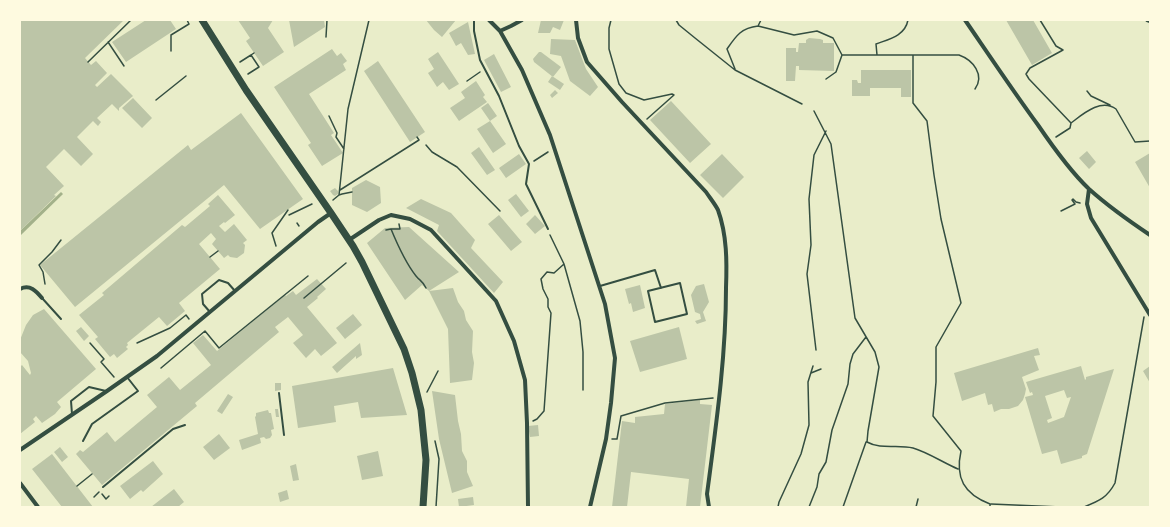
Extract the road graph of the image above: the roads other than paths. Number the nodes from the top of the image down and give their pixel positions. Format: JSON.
{"nodes":[{"id":1,"x":202,"y":20,"type":"edge"},
{"id":2,"x":474,"y":20,"type":"edge"},
{"id":3,"x":489,"y":20,"type":"edge"},
{"id":4,"x":522,"y":20,"type":"edge"},
{"id":5,"x":576,"y":20,"type":"edge"},
{"id":6,"x":965,"y":20,"type":"edge"},
{"id":7,"x":1147,"y":20,"type":"edge"},
{"id":8,"x":1150,"y":21,"type":"edge"},
{"id":9,"x":500,"y":31,"type":"junction"},
{"id":10,"x":1089,"y":189,"type":"junction"},
{"id":11,"x":331,"y":213,"type":"junction"},
{"id":12,"x":548,"y":229,"type":"road end"},
{"id":13,"x":1150,"y":235,"type":"edge"},
{"id":14,"x":349,"y":240,"type":"junction"},
{"id":15,"x":599,"y":286,"type":"junction"},
{"id":16,"x":661,"y":288,"type":"junction"},
{"id":17,"x":20,"y":289,"type":"edge"},
{"id":18,"x":235,"y":291,"type":"junction"},
{"id":19,"x":42,"y":298,"type":"joint"},
{"id":20,"x":210,"y":312,"type":"junction"},
{"id":21,"x":1150,"y":315,"type":"edge"},
{"id":22,"x":61,"y":319,"type":"dead end"},
{"id":23,"x":127,"y":377,"type":"junction"},
{"id":24,"x":107,"y":391,"type":"junction"},
{"id":25,"x":279,"y":393,"type":"dead end"},
{"id":26,"x":72,"y":415,"type":"junction"},
{"id":27,"x":185,"y":425,"type":"dead end"},
{"id":28,"x":284,"y":435,"type":"dead end"},
{"id":29,"x":83,"y":441,"type":"dead end"},
{"id":30,"x":20,"y":450,"type":"edge"},
{"id":31,"x":20,"y":483,"type":"edge"},
{"id":32,"x":104,"y":487,"type":"dead end"},
{"id":33,"x":38,"y":507,"type":"edge"},
{"id":34,"x":423,"y":507,"type":"edge"},
{"id":35,"x":528,"y":507,"type":"edge"},
{"id":36,"x":590,"y":507,"type":"edge"},
{"id":37,"x":709,"y":507,"type":"edge"}],
"edges":[{"from":1,"to":11,"type":"main road"},
{"from":2,"to":12,"type":"lane"},
{"from":3,"to":9,"type":"street"},
{"from":4,"to":9,"type":"street"},
{"from":5,"to":37,"type":"street"},
{"from":6,"to":10,"type":"street"},
{"from":7,"to":8,"type":"street"},
{"from":9,"to":15,"type":"street"},
{"from":10,"to":13,"type":"street"},
{"from":10,"to":21,"type":"street"},
{"from":11,"to":14,"type":"main road"},
{"from":11,"to":18,"type":"street"},
{"from":14,"to":34,"type":"main road"},
{"from":14,"to":35,"type":"street"},
{"from":15,"to":16,"type":"lane"},
{"from":15,"to":36,"type":"street"},
{"from":16,"to":16,"type":"lane"},
{"from":17,"to":19,"type":"street"},
{"from":18,"to":20,"type":"street"},
{"from":18,"to":20,"type":"lane"},
{"from":19,"to":22,"type":"lane"},
{"from":20,"to":23,"type":"street"},
{"from":23,"to":24,"type":"street"},
{"from":23,"to":29,"type":"lane"},
{"from":24,"to":26,"type":"street"},
{"from":24,"to":26,"type":"lane"},
{"from":25,"to":28,"type":"lane"},
{"from":26,"to":30,"type":"street"},
{"from":27,"to":32,"type":"lane"},
{"from":31,"to":33,"type":"street"}]}
